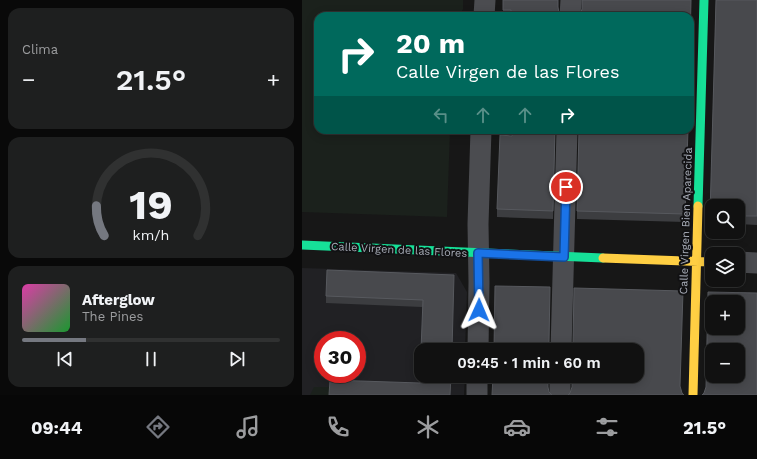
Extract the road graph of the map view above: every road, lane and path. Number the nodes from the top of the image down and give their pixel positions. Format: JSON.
{"nodes":[{"id":1,"x":485,"y":0,"type":"edge"},
{"id":2,"x":571,"y":0,"type":"edge"},
{"id":3,"x":704,"y":0,"type":"edge"},
{"id":4,"x":484,"y":12,"type":"edge"},
{"id":5,"x":570,"y":12,"type":"edge"},
{"id":6,"x":481,"y":134,"type":"edge"},
{"id":7,"x":567,"y":134,"type":"edge"},
{"id":8,"x":302,"y":245,"type":"edge"},
{"id":9,"x":478,"y":253,"type":"junction"},
{"id":10,"x":564,"y":257,"type":"junction"},
{"id":11,"x":697,"y":261,"type":"junction"},
{"id":12,"x":705,"y":262,"type":"edge"},
{"id":13,"x":745,"y":262,"type":"edge"},
{"id":14,"x":757,"y":263,"type":"edge"},
{"id":15,"x":478,"y":343,"type":"edge"},
{"id":16,"x":561,"y":343,"type":"edge"},
{"id":17,"x":477,"y":383,"type":"edge"},
{"id":18,"x":560,"y":383,"type":"edge"},
{"id":19,"x":477,"y":395,"type":"edge"},
{"id":20,"x":560,"y":395,"type":"edge"},
{"id":21,"x":693,"y":395,"type":"edge"}],
"edges":[{"from":1,"to":4,"type":"street"},
{"from":2,"to":5,"type":"street"},
{"from":3,"to":11,"type":"street","name":"Calle Virgen Bien Aparecida"},
{"from":6,"to":9,"type":"street"},
{"from":7,"to":10,"type":"street"},
{"from":8,"to":9,"type":"street","name":"Calle Virgen de las Flores"},
{"from":9,"to":10,"type":"street","name":"Calle Virgen de las Flores"},
{"from":9,"to":15,"type":"street"},
{"from":10,"to":11,"type":"street","name":"Calle Virgen de las Flores"},
{"from":10,"to":16,"type":"street"},
{"from":11,"to":12,"type":"street","name":"Calle Virgen de las Flores"},
{"from":11,"to":21,"type":"street","name":"Calle Virgen Bien Aparecida"},
{"from":13,"to":14,"type":"street"},
{"from":17,"to":19,"type":"street"},
{"from":18,"to":20,"type":"street"}]}
